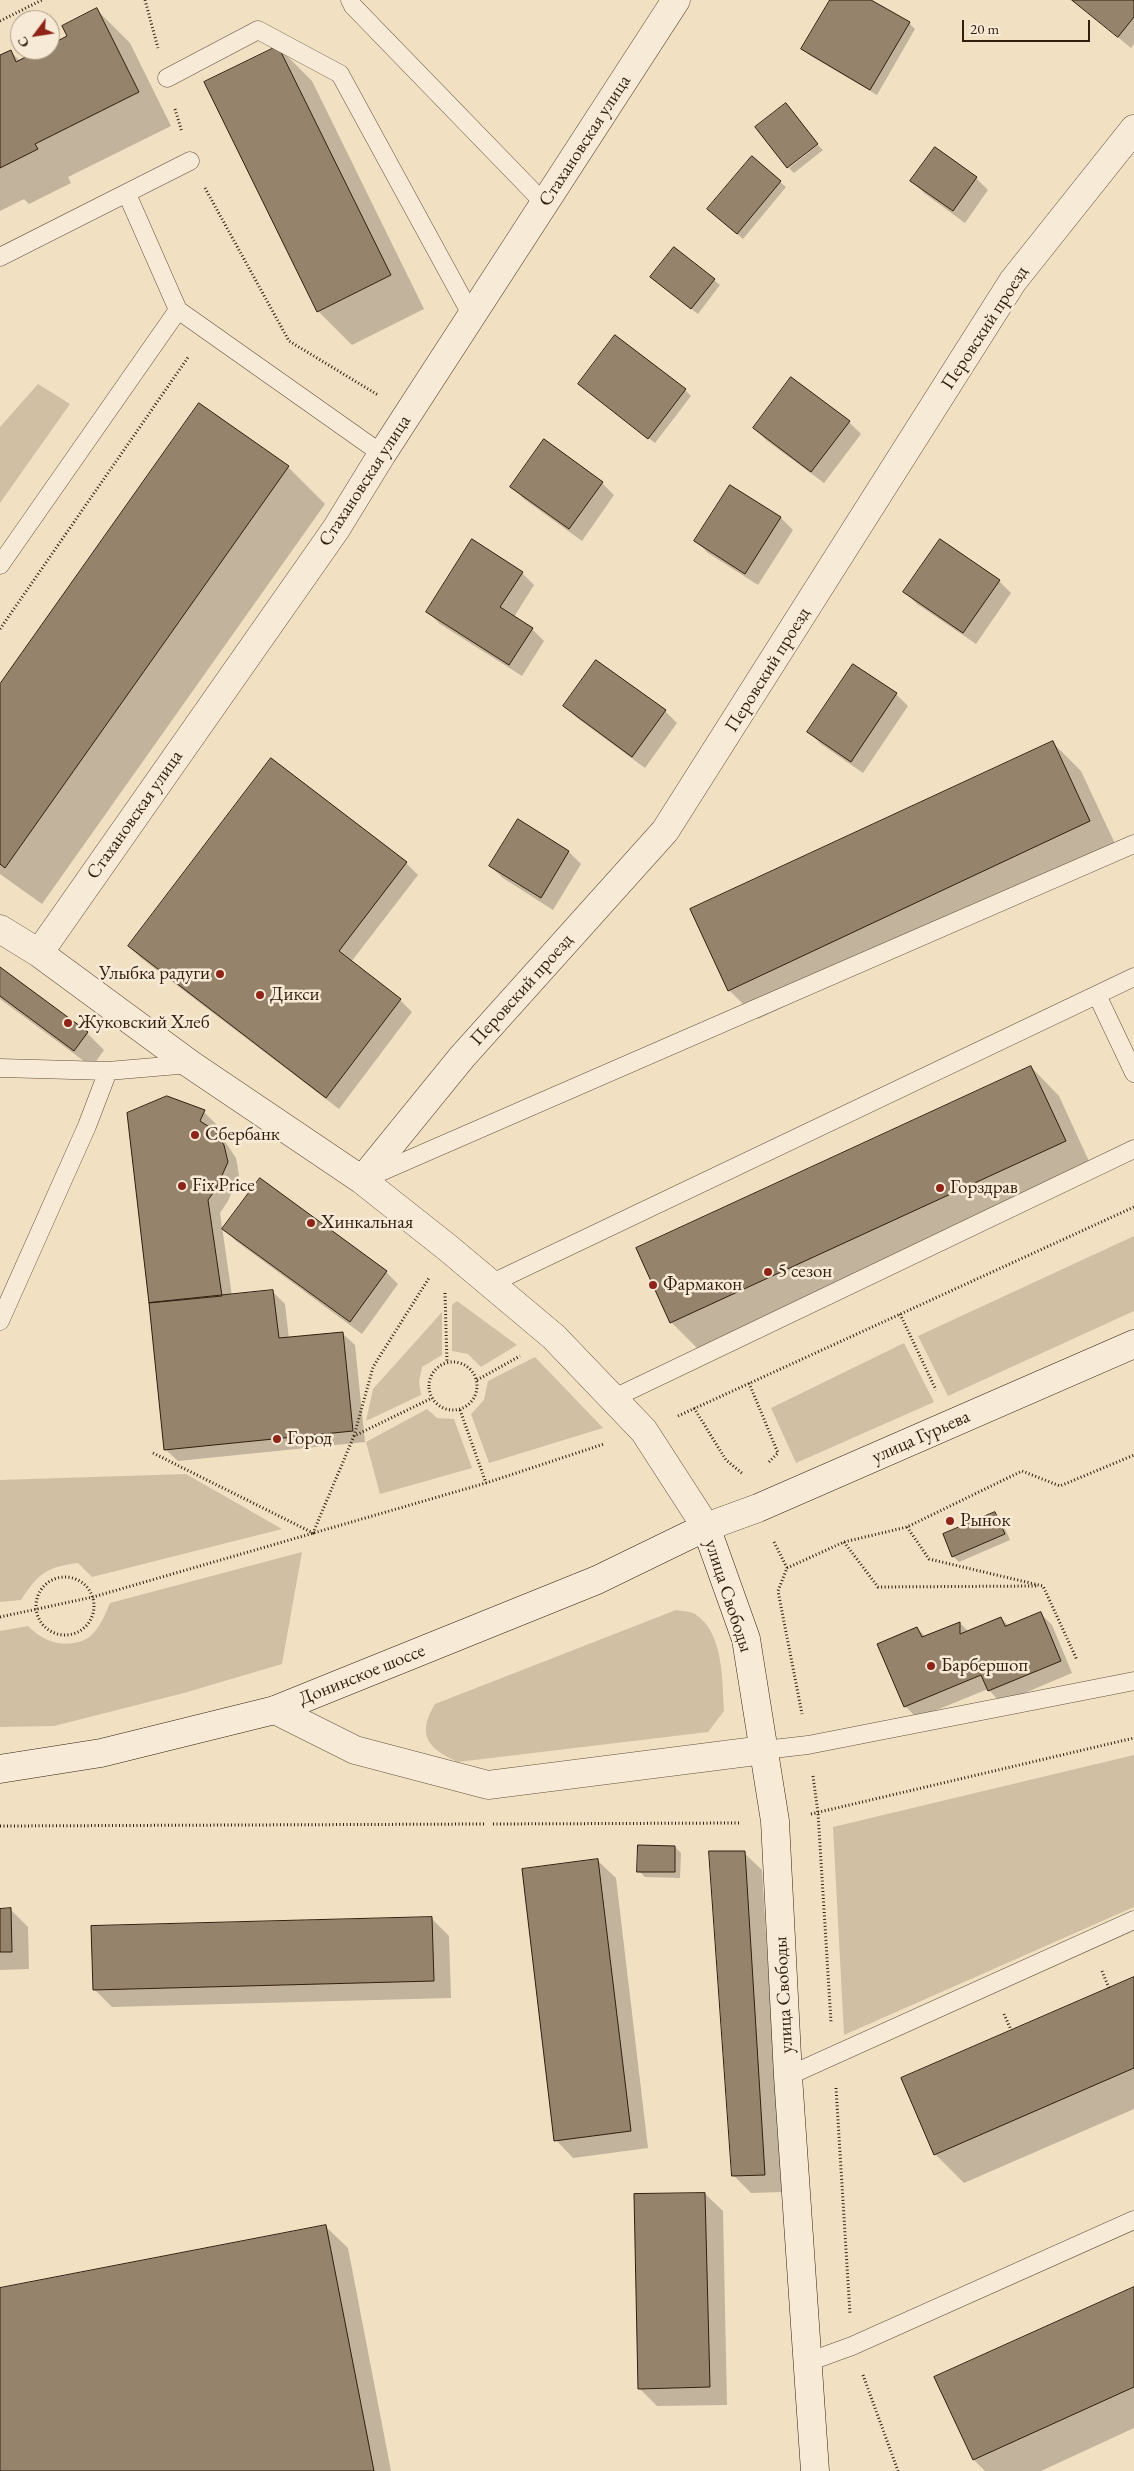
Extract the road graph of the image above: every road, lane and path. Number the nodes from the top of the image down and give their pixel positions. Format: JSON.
{"nodes":[{"id":1,"x":42,"y":0,"type":"edge"},
{"id":2,"x":350,"y":0,"type":"edge"},
{"id":3,"x":676,"y":0,"type":"edge"},
{"id":4,"x":0,"y":21,"type":"edge"},
{"id":5,"x":166,"y":78,"type":"dead end"},
{"id":6,"x":1134,"y":129,"type":"edge"},
{"id":7,"x":190,"y":161,"type":"joint"},
{"id":8,"x":127,"y":194,"type":"junction"},
{"id":9,"x":545,"y":204,"type":"junction"},
{"id":10,"x":0,"y":257,"type":"edge"},
{"id":11,"x":178,"y":310,"type":"junction"},
{"id":12,"x":472,"y":316,"type":"junction"},
{"id":13,"x":207,"y":330,"type":"junction"},
{"id":14,"x":408,"y":414,"type":"junction"},
{"id":15,"x":382,"y":454,"type":"junction"},
{"id":16,"x":0,"y":565,"type":"edge"},
{"id":17,"x":0,"y":629,"type":"edge"},
{"id":18,"x":1134,"y":844,"type":"edge"},
{"id":19,"x":0,"y":929,"type":"edge"},
{"id":20,"x":39,"y":953,"type":"junction"},
{"id":21,"x":1134,"y":977,"type":"edge"},
{"id":22,"x":1096,"y":995,"type":"junction"},
{"id":23,"x":190,"y":1064,"type":"junction"},
{"id":24,"x":0,"y":1068,"type":"edge"},
{"id":25,"x":108,"y":1071,"type":"junction"},
{"id":26,"x":1134,"y":1073,"type":"edge"},
{"id":27,"x":1134,"y":1150,"type":"edge"},
{"id":28,"x":362,"y":1180,"type":"junction"},
{"id":29,"x":1134,"y":1207,"type":"edge"},
{"id":30,"x":448,"y":1248,"type":"junction"},
{"id":31,"x":490,"y":1284,"type":"junction"},
{"id":32,"x":900,"y":1314,"type":"junction"},
{"id":33,"x":0,"y":1321,"type":"edge"},
{"id":34,"x":554,"y":1337,"type":"junction"},
{"id":35,"x":1134,"y":1344,"type":"edge"},
{"id":36,"x":447,"y":1362,"type":"junction"},
{"id":37,"x":477,"y":1380,"type":"junction"},
{"id":38,"x":432,"y":1398,"type":"junction"},
{"id":39,"x":614,"y":1398,"type":"junction"},
{"id":40,"x":694,"y":1408,"type":"junction"},
{"id":41,"x":460,"y":1410,"type":"junction"},
{"id":42,"x":952,"y":1423,"type":"junction"},
{"id":43,"x":644,"y":1431,"type":"junction"},
{"id":44,"x":354,"y":1436,"type":"junction"},
{"id":45,"x":153,"y":1453,"type":"dead end"},
{"id":46,"x":1134,"y":1455,"type":"edge"},
{"id":47,"x":749,"y":1480,"type":"dead end"},
{"id":48,"x":486,"y":1483,"type":"junction"},
{"id":49,"x":706,"y":1527,"type":"junction"},
{"id":50,"x":907,"y":1527,"type":"junction"},
{"id":51,"x":313,"y":1533,"type":"junction"},
{"id":52,"x":844,"y":1542,"type":"junction"},
{"id":53,"x":787,"y":1568,"type":"dead end"},
{"id":54,"x":1043,"y":1586,"type":"junction"},
{"id":55,"x":93,"y":1597,"type":"junction"},
{"id":56,"x":36,"y":1610,"type":"junction"},
{"id":57,"x":0,"y":1617,"type":"edge"},
{"id":58,"x":1134,"y":1681,"type":"edge"},
{"id":59,"x":1090,"y":1690,"type":"junction"},
{"id":60,"x":275,"y":1710,"type":"junction"},
{"id":61,"x":1134,"y":1738,"type":"edge"},
{"id":62,"x":764,"y":1750,"type":"junction"},
{"id":63,"x":0,"y":1769,"type":"edge"},
{"id":64,"x":818,"y":1813,"type":"dead end"},
{"id":65,"x":746,"y":1822,"type":"dead end"},
{"id":66,"x":0,"y":1826,"type":"edge"},
{"id":67,"x":1134,"y":1920,"type":"edge"},
{"id":68,"x":1102,"y":1971,"type":"dead end"},
{"id":69,"x":1109,"y":1988,"type":"dead end"},
{"id":70,"x":1004,"y":2014,"type":"dead end"},
{"id":71,"x":1011,"y":2030,"type":"dead end"},
{"id":72,"x":788,"y":2076,"type":"junction"},
{"id":73,"x":1134,"y":2220,"type":"edge"},
{"id":74,"x":808,"y":2362,"type":"junction"},
{"id":75,"x":815,"y":2471,"type":"edge"}],
"edges":[{"from":1,"to":4,"type":"path"},
{"from":2,"to":9,"type":"lane"},
{"from":3,"to":9,"type":"street","name":"Стахановская улица"},
{"from":5,"to":12,"type":"lane"},
{"from":6,"to":28,"type":"street","name":"Перовский проезд"},
{"from":7,"to":8,"type":"lane"},
{"from":7,"to":14,"type":"path"},
{"from":8,"to":10,"type":"lane"},
{"from":8,"to":11,"type":"lane"},
{"from":9,"to":12,"type":"street","name":"Стахановская улица"},
{"from":11,"to":13,"type":"lane"},
{"from":11,"to":16,"type":"lane"},
{"from":12,"to":14,"type":"street","name":"Стахановская улица"},
{"from":13,"to":15,"type":"lane"},
{"from":13,"to":17,"type":"path"},
{"from":14,"to":15,"type":"street","name":"Стахановская улица"},
{"from":15,"to":20,"type":"street","name":"Стахановская улица"},
{"from":18,"to":28,"type":"lane"},
{"from":19,"to":20,"type":"street","name":"улица Свободы"},
{"from":20,"to":23,"type":"street","name":"улица Свободы"},
{"from":21,"to":22,"type":"lane"},
{"from":22,"to":26,"type":"lane"},
{"from":22,"to":31,"type":"lane"},
{"from":23,"to":25,"type":"lane"},
{"from":23,"to":28,"type":"street","name":"улица Свободы"},
{"from":24,"to":25,"type":"lane"},
{"from":25,"to":33,"type":"lane"},
{"from":27,"to":39,"type":"lane"},
{"from":28,"to":30,"type":"street","name":"улица Свободы"},
{"from":29,"to":32,"type":"path"},
{"from":30,"to":31,"type":"street","name":"улица Свободы"},
{"from":30,"to":36,"type":"path"},
{"from":30,"to":44,"type":"path"},
{"from":31,"to":34,"type":"street","name":"улица Свободы"},
{"from":32,"to":40,"type":"path"},
{"from":32,"to":42,"type":"path"},
{"from":34,"to":37,"type":"path"},
{"from":34,"to":39,"type":"street","name":"улица Свободы"},
{"from":35,"to":42,"type":"street","name":"улица Гурьева"},
{"from":36,"to":37,"type":"path"},
{"from":36,"to":38,"type":"path"},
{"from":37,"to":41,"type":"path"},
{"from":38,"to":41,"type":"path"},
{"from":38,"to":44,"type":"path"},
{"from":39,"to":43,"type":"street","name":"улица Свободы"},
{"from":40,"to":43,"type":"path"},
{"from":40,"to":47,"type":"path"},
{"from":41,"to":48,"type":"path"},
{"from":42,"to":49,"type":"street","name":"улица Гурьева"},
{"from":43,"to":48,"type":"path"},
{"from":43,"to":49,"type":"street","name":"улица Свободы"},
{"from":44,"to":51,"type":"path"},
{"from":45,"to":51,"type":"path"},
{"from":46,"to":50,"type":"path"},
{"from":48,"to":51,"type":"path"},
{"from":49,"to":60,"type":"street","name":"Донинское шоссе"},
{"from":49,"to":62,"type":"street","name":"улица Свободы"},
{"from":50,"to":52,"type":"path"},
{"from":50,"to":54,"type":"path"},
{"from":51,"to":55,"type":"path"},
{"from":52,"to":53,"type":"path"},
{"from":52,"to":54,"type":"path"},
{"from":54,"to":59,"type":"path"},
{"from":55,"to":56,"type":"path"},
{"from":55,"to":56,"type":"path"},
{"from":55,"to":56,"type":"path"},
{"from":56,"to":57,"type":"path"},
{"from":58,"to":59,"type":"lane"},
{"from":59,"to":62,"type":"lane"},
{"from":60,"to":62,"type":"street"},
{"from":60,"to":63,"type":"street","name":"Донинское шоссе"},
{"from":61,"to":64,"type":"path"},
{"from":62,"to":72,"type":"street","name":"улица Свободы"},
{"from":65,"to":66,"type":"path"},
{"from":67,"to":72,"type":"lane"},
{"from":68,"to":69,"type":"path"},
{"from":70,"to":71,"type":"path"},
{"from":72,"to":74,"type":"street","name":"улица Свободы"},
{"from":73,"to":74,"type":"lane"},
{"from":74,"to":75,"type":"street","name":"улица Свободы"}]}
